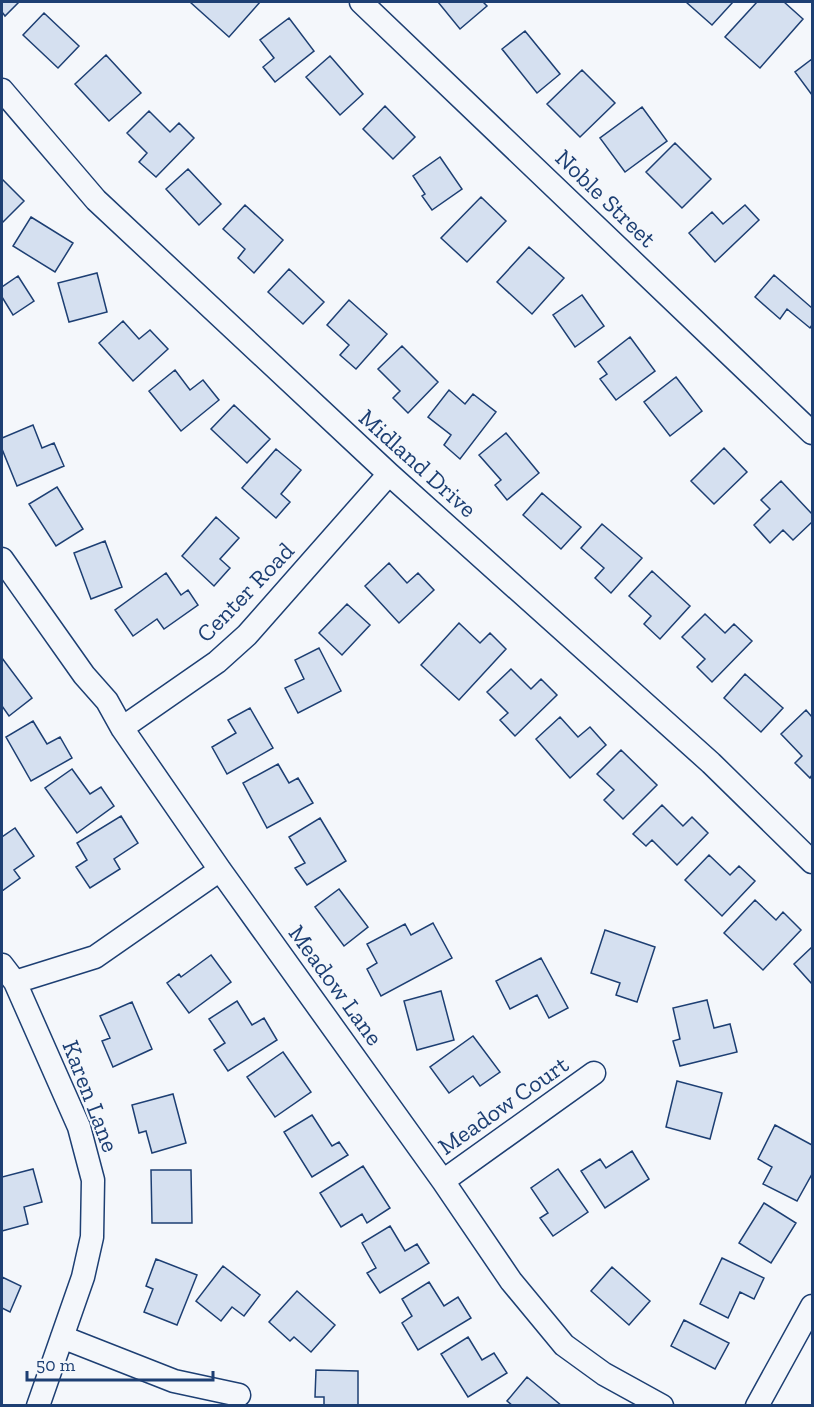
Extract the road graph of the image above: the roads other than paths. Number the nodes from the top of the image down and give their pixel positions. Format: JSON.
{"nodes":[{"id":1,"x":361,"y":2,"type":"edge"},
{"id":2,"x":2,"y":90,"type":"edge"},
{"id":3,"x":813,"y":433,"type":"edge"},
{"id":4,"x":389,"y":474,"type":"junction"},
{"id":5,"x":2,"y":559,"type":"edge"},
{"id":6,"x":122,"y":728,"type":"junction"},
{"id":7,"x":813,"y":862,"type":"edge"},
{"id":8,"x":220,"y":870,"type":"junction"},
{"id":9,"x":8,"y":973,"type":"edge"},
{"id":10,"x":594,"y":1073,"type":"dead end"},
{"id":11,"x":443,"y":1181,"type":"junction"},
{"id":12,"x":813,"y":1306,"type":"edge"},
{"id":13,"x":62,"y":1337,"type":"junction"},
{"id":14,"x":239,"y":1395,"type":"dead end"},
{"id":15,"x":38,"y":1406,"type":"edge"},
{"id":16,"x":662,"y":1406,"type":"edge"},
{"id":17,"x":757,"y":1406,"type":"edge"}],
"edges":[{"from":1,"to":3,"type":"street","name":"Noble Street"},
{"from":2,"to":4,"type":"street","name":"Midland Drive"},
{"from":4,"to":6,"type":"street","name":"Center Road"},
{"from":4,"to":7,"type":"street","name":"Midland Drive"},
{"from":5,"to":6,"type":"street","name":"Meadow Lane"},
{"from":6,"to":8,"type":"street","name":"Meadow Lane"},
{"from":8,"to":9,"type":"street"},
{"from":8,"to":11,"type":"street","name":"Meadow Lane"},
{"from":9,"to":13,"type":"street","name":"Karen Lane"},
{"from":10,"to":11,"type":"street","name":"Meadow Court"},
{"from":11,"to":16,"type":"street","name":"Meadow Lane"},
{"from":12,"to":17,"type":"street"},
{"from":13,"to":14,"type":"street"},
{"from":13,"to":15,"type":"street","name":"Karen Lane"}]}
